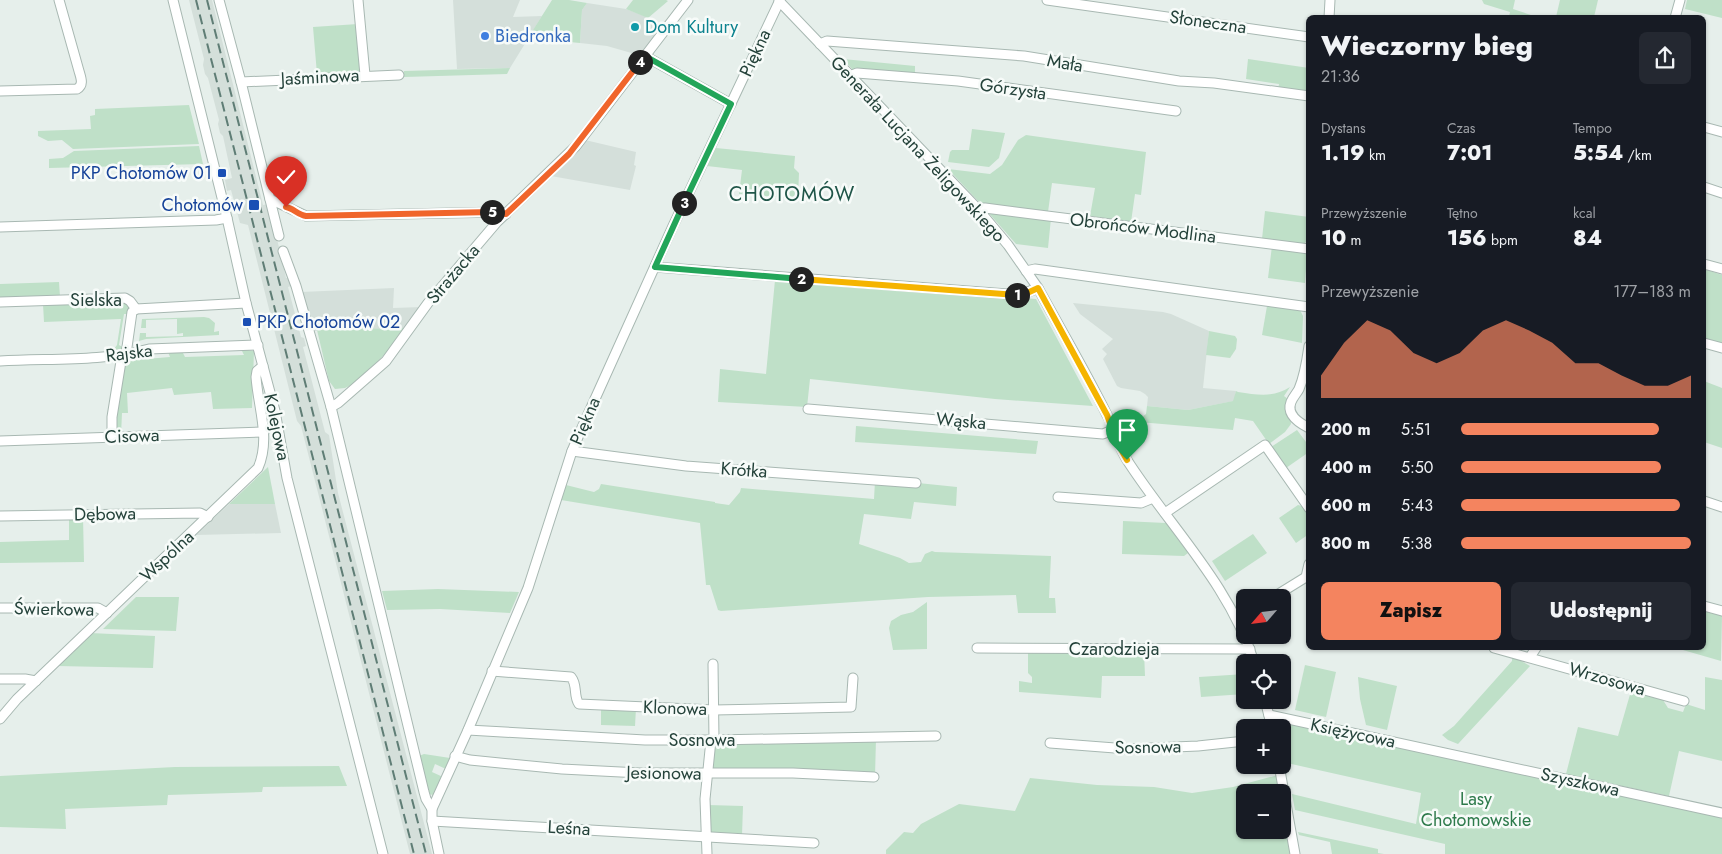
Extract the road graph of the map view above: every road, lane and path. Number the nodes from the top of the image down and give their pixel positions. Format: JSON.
{"nodes":[{"id":1,"x":59,"y":0,"type":"edge"},
{"id":2,"x":172,"y":0,"type":"edge"},
{"id":3,"x":219,"y":0,"type":"edge"},
{"id":4,"x":358,"y":0,"type":"edge"},
{"id":5,"x":688,"y":0,"type":"edge"},
{"id":6,"x":1047,"y":0,"type":"edge"},
{"id":7,"x":1330,"y":0,"type":"edge"},
{"id":8,"x":1680,"y":0,"type":"edge"},
{"id":9,"x":779,"y":1,"type":"edge"},
{"id":10,"x":1330,"y":15,"type":"edge"},
{"id":11,"x":1676,"y":15,"type":"edge"},
{"id":12,"x":1306,"y":37,"type":"edge"},
{"id":13,"x":820,"y":44,"type":"junction"},
{"id":14,"x":645,"y":56,"type":"junction"},
{"id":15,"x":399,"y":74,"type":"dead end"},
{"id":16,"x":365,"y":75,"type":"junction"},
{"id":17,"x":850,"y":76,"type":"junction"},
{"id":18,"x":241,"y":82,"type":"junction"},
{"id":19,"x":0,"y":91,"type":"edge"},
{"id":20,"x":1306,"y":96,"type":"edge"},
{"id":21,"x":731,"y":104,"type":"junction"},
{"id":22,"x":1176,"y":111,"type":"dead end"},
{"id":23,"x":1706,"y":128,"type":"edge"},
{"id":24,"x":1722,"y":132,"type":"edge"},
{"id":25,"x":1706,"y":188,"type":"edge"},
{"id":26,"x":1722,"y":193,"type":"edge"},
{"id":27,"x":270,"y":199,"type":"junction"},
{"id":28,"x":977,"y":208,"type":"junction"},
{"id":29,"x":506,"y":214,"type":"junction"},
{"id":30,"x":227,"y":218,"type":"junction"},
{"id":31,"x":0,"y":227,"type":"edge"},
{"id":32,"x":279,"y":236,"type":"dead end"},
{"id":33,"x":1306,"y":249,"type":"edge"},
{"id":34,"x":283,"y":251,"type":"dead end"},
{"id":35,"x":1706,"y":265,"type":"edge"},
{"id":36,"x":655,"y":267,"type":"junction"},
{"id":37,"x":1722,"y":269,"type":"edge"},
{"id":38,"x":1026,"y":270,"type":"junction"},
{"id":39,"x":1038,"y":288,"type":"junction"},
{"id":40,"x":0,"y":302,"type":"edge"},
{"id":41,"x":246,"y":304,"type":"junction"},
{"id":42,"x":1306,"y":307,"type":"edge"},
{"id":43,"x":136,"y":309,"type":"junction"},
{"id":44,"x":1706,"y":344,"type":"edge"},
{"id":45,"x":258,"y":345,"type":"junction"},
{"id":46,"x":1722,"y":348,"type":"edge"},
{"id":47,"x":124,"y":354,"type":"junction"},
{"id":48,"x":0,"y":360,"type":"edge"},
{"id":49,"x":1306,"y":362,"type":"edge"},
{"id":50,"x":263,"y":366,"type":"junction"},
{"id":51,"x":331,"y":407,"type":"junction"},
{"id":52,"x":808,"y":409,"type":"dead end"},
{"id":53,"x":1306,"y":427,"type":"edge"},
{"id":54,"x":1112,"y":430,"type":"junction"},
{"id":55,"x":264,"y":432,"type":"junction"},
{"id":56,"x":112,"y":437,"type":"junction"},
{"id":57,"x":0,"y":441,"type":"edge"},
{"id":58,"x":572,"y":451,"type":"junction"},
{"id":59,"x":916,"y":484,"type":"dead end"},
{"id":60,"x":1058,"y":497,"type":"dead end"},
{"id":61,"x":1153,"y":498,"type":"junction"},
{"id":62,"x":1706,"y":502,"type":"edge"},
{"id":63,"x":1306,"y":504,"type":"edge"},
{"id":64,"x":1722,"y":507,"type":"edge"},
{"id":65,"x":1165,"y":513,"type":"junction"},
{"id":66,"x":0,"y":516,"type":"edge"},
{"id":67,"x":208,"y":517,"type":"junction"},
{"id":68,"x":1306,"y":577,"type":"edge"},
{"id":69,"x":1287,"y":589,"type":"edge"},
{"id":70,"x":1706,"y":607,"type":"edge"},
{"id":71,"x":0,"y":608,"type":"edge"},
{"id":72,"x":1236,"y":610,"type":"edge"},
{"id":73,"x":1722,"y":611,"type":"edge"},
{"id":74,"x":107,"y":613,"type":"junction"},
{"id":75,"x":1249,"y":644,"type":"edge"},
{"id":76,"x":977,"y":648,"type":"dead end"},
{"id":77,"x":1250,"y":649,"type":"junction"},
{"id":78,"x":1501,"y":650,"type":"edge"},
{"id":79,"x":1535,"y":650,"type":"edge"},
{"id":80,"x":1252,"y":654,"type":"edge"},
{"id":81,"x":1530,"y":657,"type":"junction"},
{"id":82,"x":713,"y":664,"type":"dead end"},
{"id":83,"x":492,"y":671,"type":"junction"},
{"id":84,"x":853,"y":678,"type":"dead end"},
{"id":85,"x":0,"y":679,"type":"edge"},
{"id":86,"x":36,"y":681,"type":"junction"},
{"id":87,"x":1684,"y":701,"type":"dead end"},
{"id":88,"x":1267,"y":709,"type":"edge"},
{"id":89,"x":714,"y":710,"type":"junction"},
{"id":90,"x":1269,"y":715,"type":"junction"},
{"id":91,"x":0,"y":719,"type":"edge"},
{"id":92,"x":1270,"y":719,"type":"edge"},
{"id":93,"x":468,"y":730,"type":"junction"},
{"id":94,"x":936,"y":736,"type":"dead end"},
{"id":95,"x":713,"y":740,"type":"junction"},
{"id":96,"x":1236,"y":742,"type":"edge"},
{"id":97,"x":1050,"y":743,"type":"dead end"},
{"id":98,"x":1438,"y":752,"type":"joint"},
{"id":99,"x":456,"y":756,"type":"junction"},
{"id":100,"x":708,"y":774,"type":"junction"},
{"id":101,"x":1281,"y":774,"type":"edge"},
{"id":102,"x":874,"y":777,"type":"dead end"},
{"id":103,"x":432,"y":808,"type":"junction"},
{"id":104,"x":1722,"y":813,"type":"edge"},
{"id":105,"x":432,"y":821,"type":"junction"},
{"id":106,"x":706,"y":836,"type":"junction"},
{"id":107,"x":814,"y":843,"type":"dead end"},
{"id":108,"x":384,"y":854,"type":"edge"},
{"id":109,"x":438,"y":854,"type":"edge"},
{"id":110,"x":707,"y":854,"type":"edge"},
{"id":111,"x":1295,"y":854,"type":"edge"}],
"edges":[{"from":1,"to":19,"type":"street"},
{"from":2,"to":30,"type":"street","name":"Kolejowa"},
{"from":3,"to":18,"type":"street"},
{"from":4,"to":16,"type":"street"},
{"from":5,"to":14,"type":"street","name":"Strażacka"},
{"from":6,"to":12,"type":"street","name":"Słoneczna"},
{"from":7,"to":10,"type":"street"},
{"from":8,"to":11,"type":"street"},
{"from":9,"to":13,"type":"street","name":"Generała Lucjana Żeligowskiego"},
{"from":9,"to":21,"type":"street","name":"Piękna"},
{"from":13,"to":17,"type":"street","name":"Generała Lucjana Żeligowskiego"},
{"from":13,"to":20,"type":"street","name":"Mała"},
{"from":14,"to":21,"type":"street"},
{"from":14,"to":29,"type":"street","name":"Strażacka"},
{"from":15,"to":16,"type":"street","name":"Jaśminowa"},
{"from":16,"to":18,"type":"street","name":"Jaśminowa"},
{"from":17,"to":22,"type":"street","name":"Górzysta"},
{"from":17,"to":28,"type":"street","name":"Generała Lucjana Żeligowskiego"},
{"from":18,"to":27,"type":"street"},
{"from":21,"to":36,"type":"street","name":"Piękna"},
{"from":23,"to":24,"type":"street"},
{"from":25,"to":26,"type":"street"},
{"from":27,"to":29,"type":"street"},
{"from":27,"to":32,"type":"street"},
{"from":28,"to":33,"type":"street","name":"Obrońców Modlina"},
{"from":28,"to":38,"type":"street","name":"Generała Lucjana Żeligowskiego"},
{"from":29,"to":51,"type":"street","name":"Strażacka"},
{"from":30,"to":31,"type":"street"},
{"from":30,"to":41,"type":"street","name":"Kolejowa"},
{"from":34,"to":51,"type":"street"},
{"from":35,"to":37,"type":"street"},
{"from":36,"to":39,"type":"street"},
{"from":36,"to":58,"type":"street","name":"Piękna"},
{"from":38,"to":39,"type":"street","name":"Generała Lucjana Żeligowskiego"},
{"from":38,"to":42,"type":"street"},
{"from":39,"to":54,"type":"street","name":"Generała Lucjana Żeligowskiego"},
{"from":40,"to":43,"type":"street","name":"Sielska"},
{"from":41,"to":43,"type":"street","name":"Sielska"},
{"from":41,"to":45,"type":"street","name":"Kolejowa"},
{"from":43,"to":47,"type":"street"},
{"from":44,"to":46,"type":"street"},
{"from":45,"to":47,"type":"street","name":"Rajska"},
{"from":45,"to":50,"type":"street","name":"Kolejowa"},
{"from":47,"to":48,"type":"street","name":"Rajska"},
{"from":47,"to":56,"type":"street"},
{"from":49,"to":53,"type":"street"},
{"from":50,"to":55,"type":"street","name":"Wspólna"},
{"from":50,"to":108,"type":"street","name":"Kolejowa"},
{"from":51,"to":103,"type":"street"},
{"from":52,"to":54,"type":"street","name":"Wąska"},
{"from":54,"to":61,"type":"street","name":"Generała Lucjana Żeligowskiego"},
{"from":55,"to":56,"type":"street","name":"Cisowa"},
{"from":55,"to":67,"type":"street","name":"Wspólna"},
{"from":56,"to":57,"type":"street","name":"Cisowa"},
{"from":58,"to":59,"type":"street","name":"Krótka"},
{"from":58,"to":83,"type":"street","name":"Piękna"},
{"from":60,"to":61,"type":"street"},
{"from":61,"to":65,"type":"street","name":"Generała Lucjana Żeligowskiego"},
{"from":62,"to":64,"type":"street"},
{"from":63,"to":65,"type":"street"},
{"from":65,"to":72,"type":"street","name":"Generała Lucjana Żeligowskiego"},
{"from":66,"to":67,"type":"street","name":"Dębowa"},
{"from":67,"to":74,"type":"street","name":"Wspólna"},
{"from":68,"to":69,"type":"street"},
{"from":70,"to":73,"type":"street"},
{"from":71,"to":74,"type":"street","name":"Świerkowa"},
{"from":74,"to":86,"type":"street","name":"Wspólna"},
{"from":75,"to":77,"type":"street","name":"Generała Lucjana Żeligowskiego"},
{"from":76,"to":77,"type":"street","name":"Czarodzieja"},
{"from":77,"to":80,"type":"street","name":"Generała Lucjana Żeligowskiego"},
{"from":78,"to":81,"type":"street","name":"Wrzosowa"},
{"from":79,"to":81,"type":"street"},
{"from":81,"to":87,"type":"street","name":"Wrzosowa"},
{"from":82,"to":89,"type":"street"},
{"from":83,"to":89,"type":"street","name":"Klonowa"},
{"from":83,"to":93,"type":"street","name":"Piękna"},
{"from":84,"to":89,"type":"street","name":"Klonowa"},
{"from":85,"to":86,"type":"street"},
{"from":86,"to":91,"type":"street","name":"Wspólna"},
{"from":88,"to":90,"type":"street"},
{"from":89,"to":95,"type":"street"},
{"from":90,"to":92,"type":"street"},
{"from":90,"to":98,"type":"street","name":"Księżycowa"},
{"from":93,"to":95,"type":"street","name":"Sosnowa"},
{"from":93,"to":99,"type":"street","name":"Piękna"},
{"from":94,"to":95,"type":"street","name":"Sosnowa"},
{"from":95,"to":100,"type":"street"},
{"from":96,"to":97,"type":"street","name":"Sosnowa"},
{"from":98,"to":104,"type":"street","name":"Szyszkowa"},
{"from":99,"to":100,"type":"street","name":"Jesionowa"},
{"from":99,"to":103,"type":"street","name":"Piękna"},
{"from":100,"to":102,"type":"street","name":"Jesionowa"},
{"from":100,"to":106,"type":"street"},
{"from":101,"to":111,"type":"street"},
{"from":103,"to":105,"type":"street","name":"Piękna"},
{"from":105,"to":106,"type":"street","name":"Leśna"},
{"from":105,"to":109,"type":"street","name":"Piękna"},
{"from":106,"to":107,"type":"street","name":"Leśna"},
{"from":106,"to":110,"type":"street"}]}
